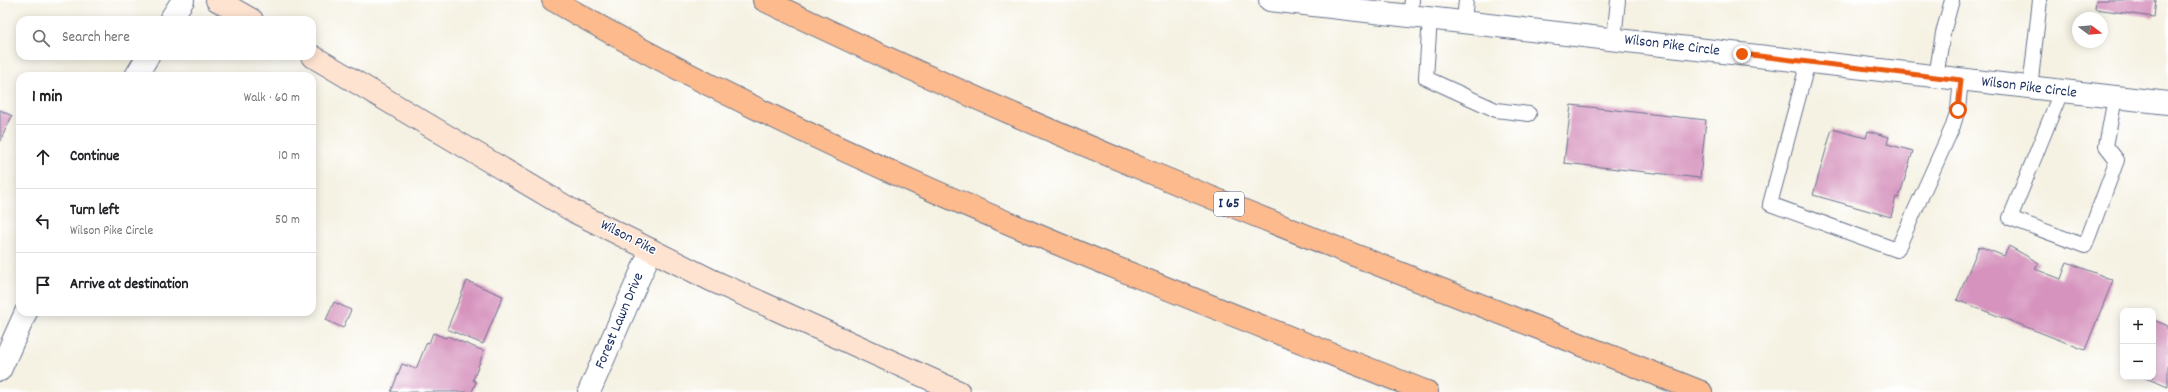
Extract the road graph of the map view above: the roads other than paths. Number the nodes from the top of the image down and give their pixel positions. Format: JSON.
{"nodes":[{"id":1,"x":183,"y":0,"type":"edge"},
{"id":2,"x":218,"y":0,"type":"edge"},
{"id":3,"x":553,"y":0,"type":"edge"},
{"id":4,"x":764,"y":0,"type":"edge"},
{"id":5,"x":1270,"y":0,"type":"edge"},
{"id":6,"x":1466,"y":0,"type":"edge"},
{"id":7,"x":1618,"y":0,"type":"edge"},
{"id":8,"x":1952,"y":0,"type":"edge"},
{"id":9,"x":2040,"y":0,"type":"edge"},
{"id":10,"x":1418,"y":12,"type":"edge"},
{"id":11,"x":173,"y":16,"type":"edge"},
{"id":12,"x":245,"y":16,"type":"edge"},
{"id":13,"x":1464,"y":22,"type":"junction"},
{"id":14,"x":1614,"y":39,"type":"junction"},
{"id":15,"x":316,"y":58,"type":"edge"},
{"id":16,"x":146,"y":60,"type":"edge"},
{"id":17,"x":1808,"y":62,"type":"junction"},
{"id":18,"x":138,"y":72,"type":"edge"},
{"id":19,"x":1936,"y":77,"type":"junction"},
{"id":20,"x":1961,"y":80,"type":"junction"},
{"id":21,"x":2030,"y":88,"type":"junction"},
{"id":22,"x":2061,"y":92,"type":"junction"},
{"id":23,"x":2115,"y":98,"type":"junction"},
{"id":24,"x":2168,"y":103,"type":"edge"},
{"id":25,"x":1529,"y":114,"type":"dead end"},
{"id":26,"x":651,"y":250,"type":"junction"},
{"id":27,"x":24,"y":316,"type":"edge"},
{"id":28,"x":0,"y":370,"type":"edge"},
{"id":29,"x":589,"y":392,"type":"edge"},
{"id":30,"x":958,"y":392,"type":"edge"},
{"id":31,"x":1427,"y":392,"type":"edge"},
{"id":32,"x":1701,"y":392,"type":"edge"}],
"edges":[{"from":1,"to":11,"type":"street"},
{"from":2,"to":12,"type":"main road"},
{"from":3,"to":31,"type":"highway"},
{"from":4,"to":32,"type":"highway","number":"I 65"},
{"from":5,"to":10,"type":"street","name":"Wilson Pike Circle"},
{"from":6,"to":13,"type":"lane"},
{"from":7,"to":14,"type":"lane"},
{"from":8,"to":19,"type":"lane"},
{"from":9,"to":21,"type":"lane"},
{"from":10,"to":13,"type":"street","name":"Wilson Pike Circle"},
{"from":10,"to":25,"type":"lane"},
{"from":13,"to":14,"type":"street","name":"Wilson Pike Circle"},
{"from":14,"to":17,"type":"street","name":"Wilson Pike Circle"},
{"from":15,"to":26,"type":"main road","name":"Wilson Pike"},
{"from":16,"to":18,"type":"street"},
{"from":17,"to":19,"type":"street","name":"Wilson Pike Circle"},
{"from":17,"to":20,"type":"lane"},
{"from":19,"to":20,"type":"street","name":"Wilson Pike Circle"},
{"from":20,"to":21,"type":"street","name":"Wilson Pike Circle"},
{"from":21,"to":22,"type":"street","name":"Wilson Pike Circle"},
{"from":22,"to":23,"type":"street","name":"Wilson Pike Circle"},
{"from":22,"to":23,"type":"lane"},
{"from":23,"to":24,"type":"street","name":"Wilson Pike Circle"},
{"from":26,"to":29,"type":"street","name":"Forest Lawn Drive"},
{"from":26,"to":30,"type":"main road","name":"Wilson Pike"},
{"from":27,"to":28,"type":"street"}]}
